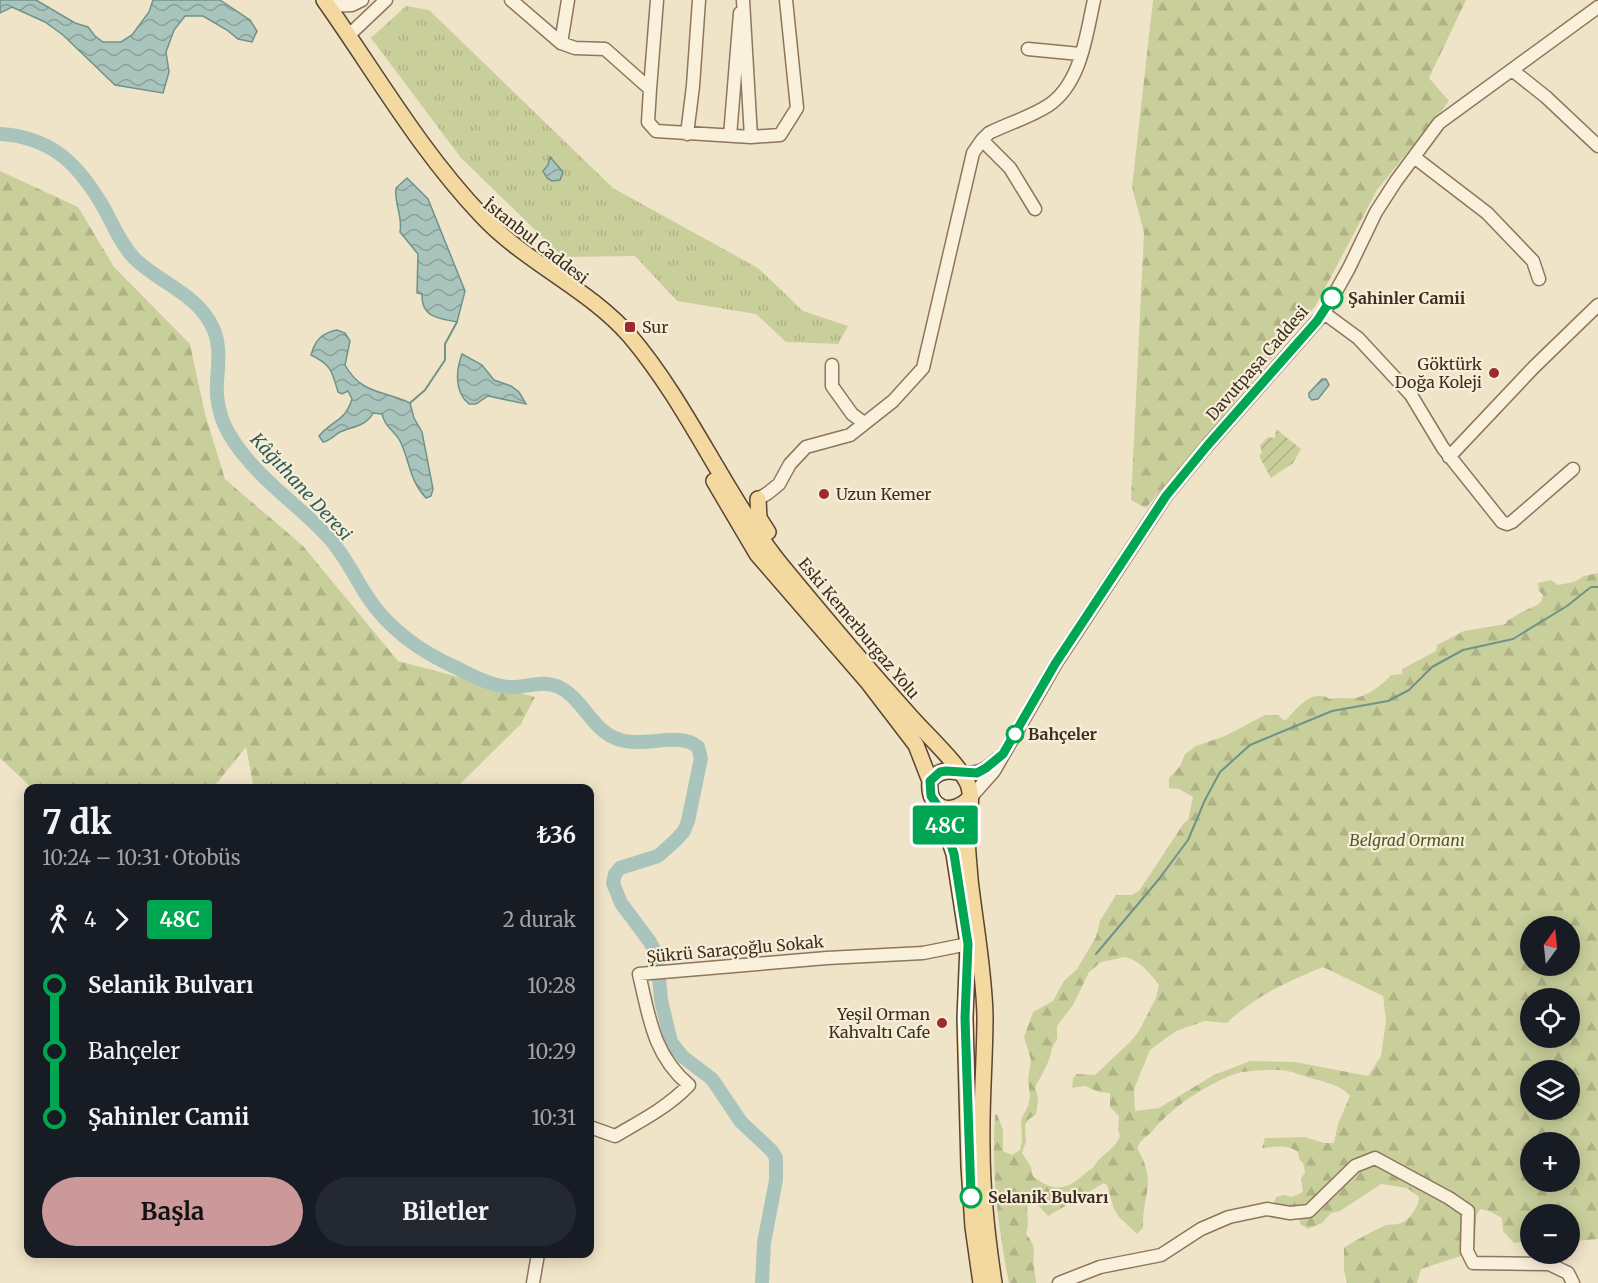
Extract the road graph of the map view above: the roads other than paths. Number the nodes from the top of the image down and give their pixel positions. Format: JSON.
{"nodes":[{"id":1,"x":362,"y":0,"type":"edge"},
{"id":2,"x":386,"y":0,"type":"edge"},
{"id":3,"x":511,"y":0,"type":"edge"},
{"id":4,"x":568,"y":0,"type":"edge"},
{"id":5,"x":657,"y":0,"type":"edge"},
{"id":6,"x":699,"y":0,"type":"edge"},
{"id":7,"x":742,"y":0,"type":"edge"},
{"id":8,"x":786,"y":0,"type":"edge"},
{"id":9,"x":1094,"y":0,"type":"edge"},
{"id":10,"x":322,"y":2,"type":"edge"},
{"id":11,"x":1598,"y":7,"type":"edge"},
{"id":12,"x":344,"y":38,"type":"junction"},
{"id":13,"x":561,"y":43,"type":"junction"},
{"id":14,"x":1028,"y":49,"type":"dead end"},
{"id":15,"x":1080,"y":54,"type":"junction"},
{"id":16,"x":1512,"y":70,"type":"junction"},
{"id":17,"x":650,"y":89,"type":"junction"},
{"id":18,"x":687,"y":134,"type":"junction"},
{"id":19,"x":730,"y":136,"type":"junction"},
{"id":20,"x":751,"y":137,"type":"junction"},
{"id":21,"x":981,"y":140,"type":"junction"},
{"id":22,"x":1598,"y":146,"type":"edge"},
{"id":23,"x":1414,"y":157,"type":"junction"},
{"id":24,"x":1035,"y":209,"type":"dead end"},
{"id":25,"x":1539,"y":279,"type":"dead end"},
{"id":26,"x":1598,"y":305,"type":"edge"},
{"id":27,"x":1324,"y":313,"type":"junction"},
{"id":28,"x":832,"y":365,"type":"dead end"},
{"id":29,"x":864,"y":423,"type":"junction"},
{"id":30,"x":1449,"y":457,"type":"junction"},
{"id":31,"x":1573,"y":469,"type":"dead end"},
{"id":32,"x":758,"y":499,"type":"junction"},
{"id":33,"x":737,"y":508,"type":"junction"},
{"id":34,"x":780,"y":563,"type":"junction"},
{"id":35,"x":1003,"y":754,"type":"junction"},
{"id":36,"x":961,"y":773,"type":"junction"},
{"id":37,"x":930,"y":781,"type":"junction"},
{"id":38,"x":971,"y":797,"type":"junction"},
{"id":39,"x":938,"y":806,"type":"junction"},
{"id":40,"x":968,"y":944,"type":"junction"},
{"id":41,"x":594,"y":1128,"type":"edge"},
{"id":42,"x":537,"y":1258,"type":"edge"},
{"id":43,"x":533,"y":1283,"type":"edge"},
{"id":44,"x":981,"y":1283,"type":"edge"},
{"id":45,"x":994,"y":1283,"type":"edge"},
{"id":46,"x":1059,"y":1283,"type":"edge"},
{"id":47,"x":1573,"y":1283,"type":"edge"}],
"edges":[{"from":1,"to":10,"type":"street"},
{"from":2,"to":12,"type":"street"},
{"from":3,"to":13,"type":"street"},
{"from":4,"to":13,"type":"street"},
{"from":5,"to":17,"type":"street"},
{"from":6,"to":18,"type":"street"},
{"from":7,"to":19,"type":"street"},
{"from":7,"to":20,"type":"street"},
{"from":8,"to":20,"type":"street"},
{"from":9,"to":15,"type":"street"},
{"from":10,"to":12,"type":"main road","name":"İstanbul Caddesi"},
{"from":11,"to":16,"type":"street","name":"Davutpaşa Caddesi"},
{"from":12,"to":33,"type":"main road","name":"İstanbul Caddesi"},
{"from":13,"to":17,"type":"street"},
{"from":14,"to":15,"type":"street"},
{"from":15,"to":21,"type":"street"},
{"from":16,"to":22,"type":"street"},
{"from":16,"to":23,"type":"street","name":"Davutpaşa Caddesi"},
{"from":17,"to":18,"type":"street"},
{"from":18,"to":19,"type":"street"},
{"from":19,"to":20,"type":"street"},
{"from":21,"to":24,"type":"street"},
{"from":21,"to":29,"type":"street"},
{"from":23,"to":25,"type":"street"},
{"from":23,"to":27,"type":"street","name":"Davutpaşa Caddesi"},
{"from":26,"to":30,"type":"street"},
{"from":27,"to":30,"type":"street"},
{"from":27,"to":35,"type":"street","name":"Davutpaşa Caddesi"},
{"from":28,"to":29,"type":"street"},
{"from":29,"to":32,"type":"street"},
{"from":30,"to":31,"type":"street"},
{"from":32,"to":33,"type":"main road"},
{"from":32,"to":34,"type":"main road"},
{"from":33,"to":34,"type":"main road","name":"Eski Kemerburgaz Yolu"},
{"from":33,"to":37,"type":"main road","name":"Eski Kemerburgaz Yolu"},
{"from":34,"to":36,"type":"main road","name":"Eski Kemerburgaz Yolu"},
{"from":35,"to":36,"type":"street"},
{"from":35,"to":38,"type":"street","name":"Davutpaşa Caddesi"},
{"from":36,"to":37,"type":"main road"},
{"from":36,"to":38,"type":"main road"},
{"from":37,"to":39,"type":"main road"},
{"from":38,"to":39,"type":"main road"},
{"from":38,"to":45,"type":"main road"},
{"from":39,"to":40,"type":"main road"},
{"from":40,"to":41,"type":"street","name":"Şükrü Saraçoğlu Sokak"},
{"from":40,"to":44,"type":"main road"},
{"from":42,"to":43,"type":"street"},
{"from":46,"to":47,"type":"street"}]}
